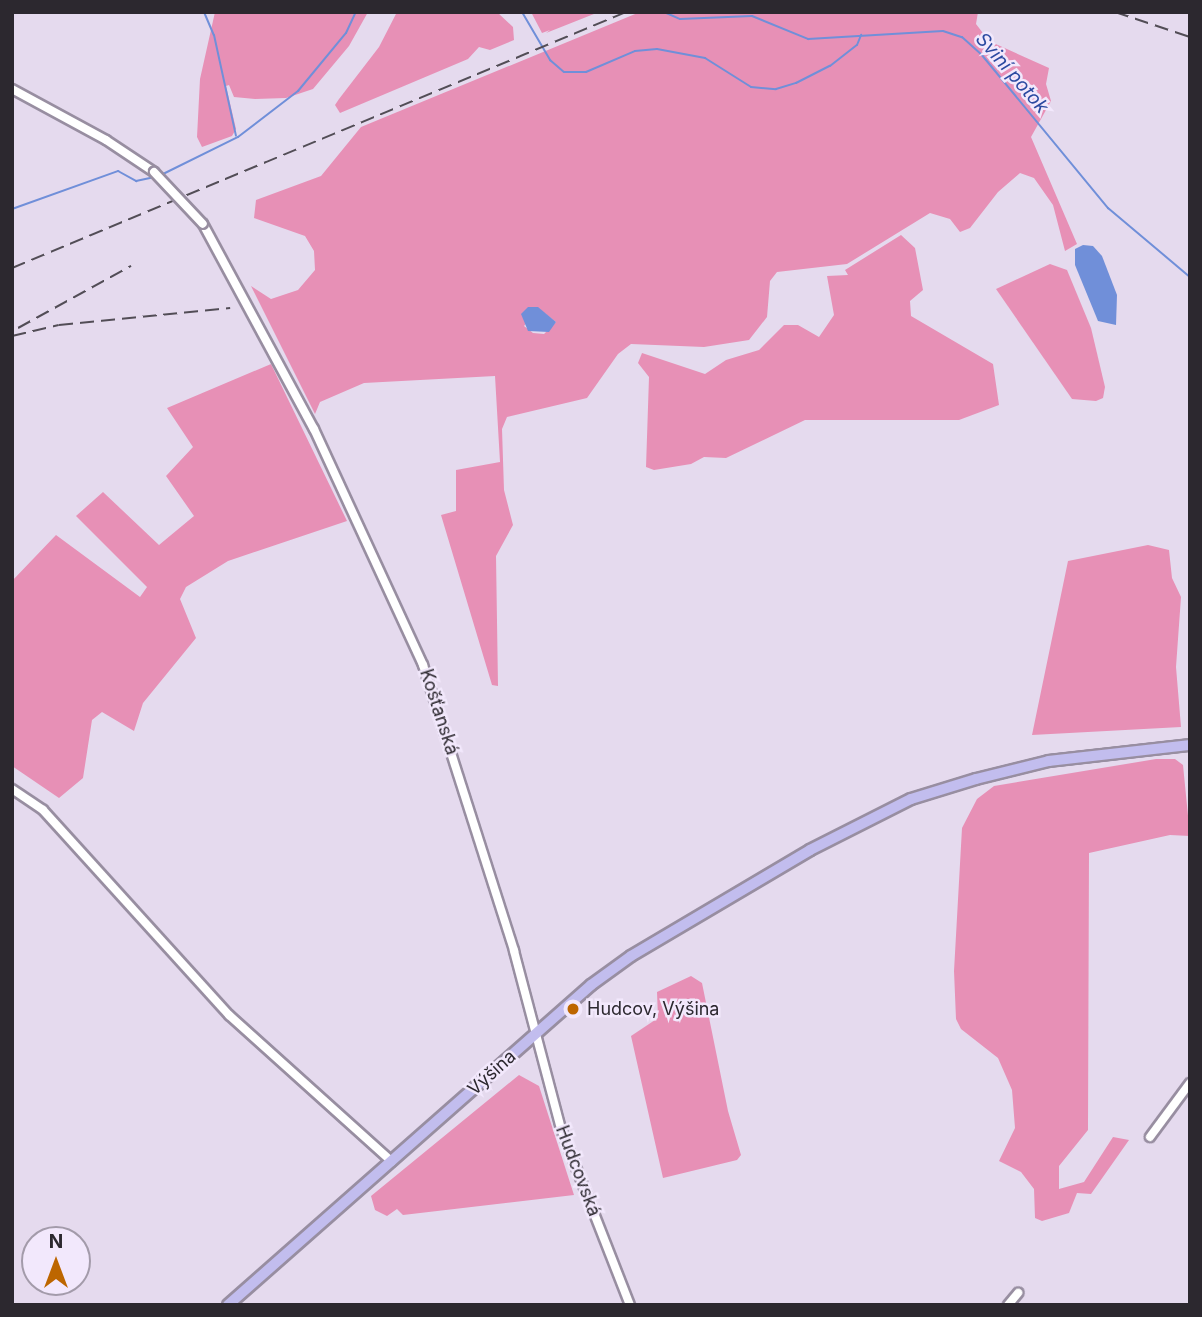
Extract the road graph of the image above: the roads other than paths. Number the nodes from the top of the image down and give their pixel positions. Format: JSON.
{"nodes":[{"id":1,"x":12,"y":89,"type":"edge"},
{"id":2,"x":1190,"y":745,"type":"edge"},
{"id":3,"x":12,"y":789,"type":"edge"},
{"id":4,"x":537,"y":1033,"type":"junction"},
{"id":5,"x":1188,"y":1088,"type":"edge"},
{"id":6,"x":1150,"y":1137,"type":"dead end"},
{"id":7,"x":392,"y":1162,"type":"junction"},
{"id":8,"x":1018,"y":1293,"type":"dead end"},
{"id":9,"x":228,"y":1305,"type":"edge"},
{"id":10,"x":630,"y":1305,"type":"edge"},
{"id":11,"x":1009,"y":1305,"type":"edge"}],
"edges":[{"from":1,"to":4,"type":"street","name":"Košťanská","bridge":true},
{"from":2,"to":4,"type":"main road","name":"Výšina"},
{"from":3,"to":7,"type":"street"},
{"from":4,"to":7,"type":"main road","name":"Výšina"},
{"from":4,"to":10,"type":"street","name":"Hudcovská"},
{"from":5,"to":6,"type":"street"},
{"from":7,"to":9,"type":"main road","name":"Výšina"},
{"from":8,"to":11,"type":"street"}]}
